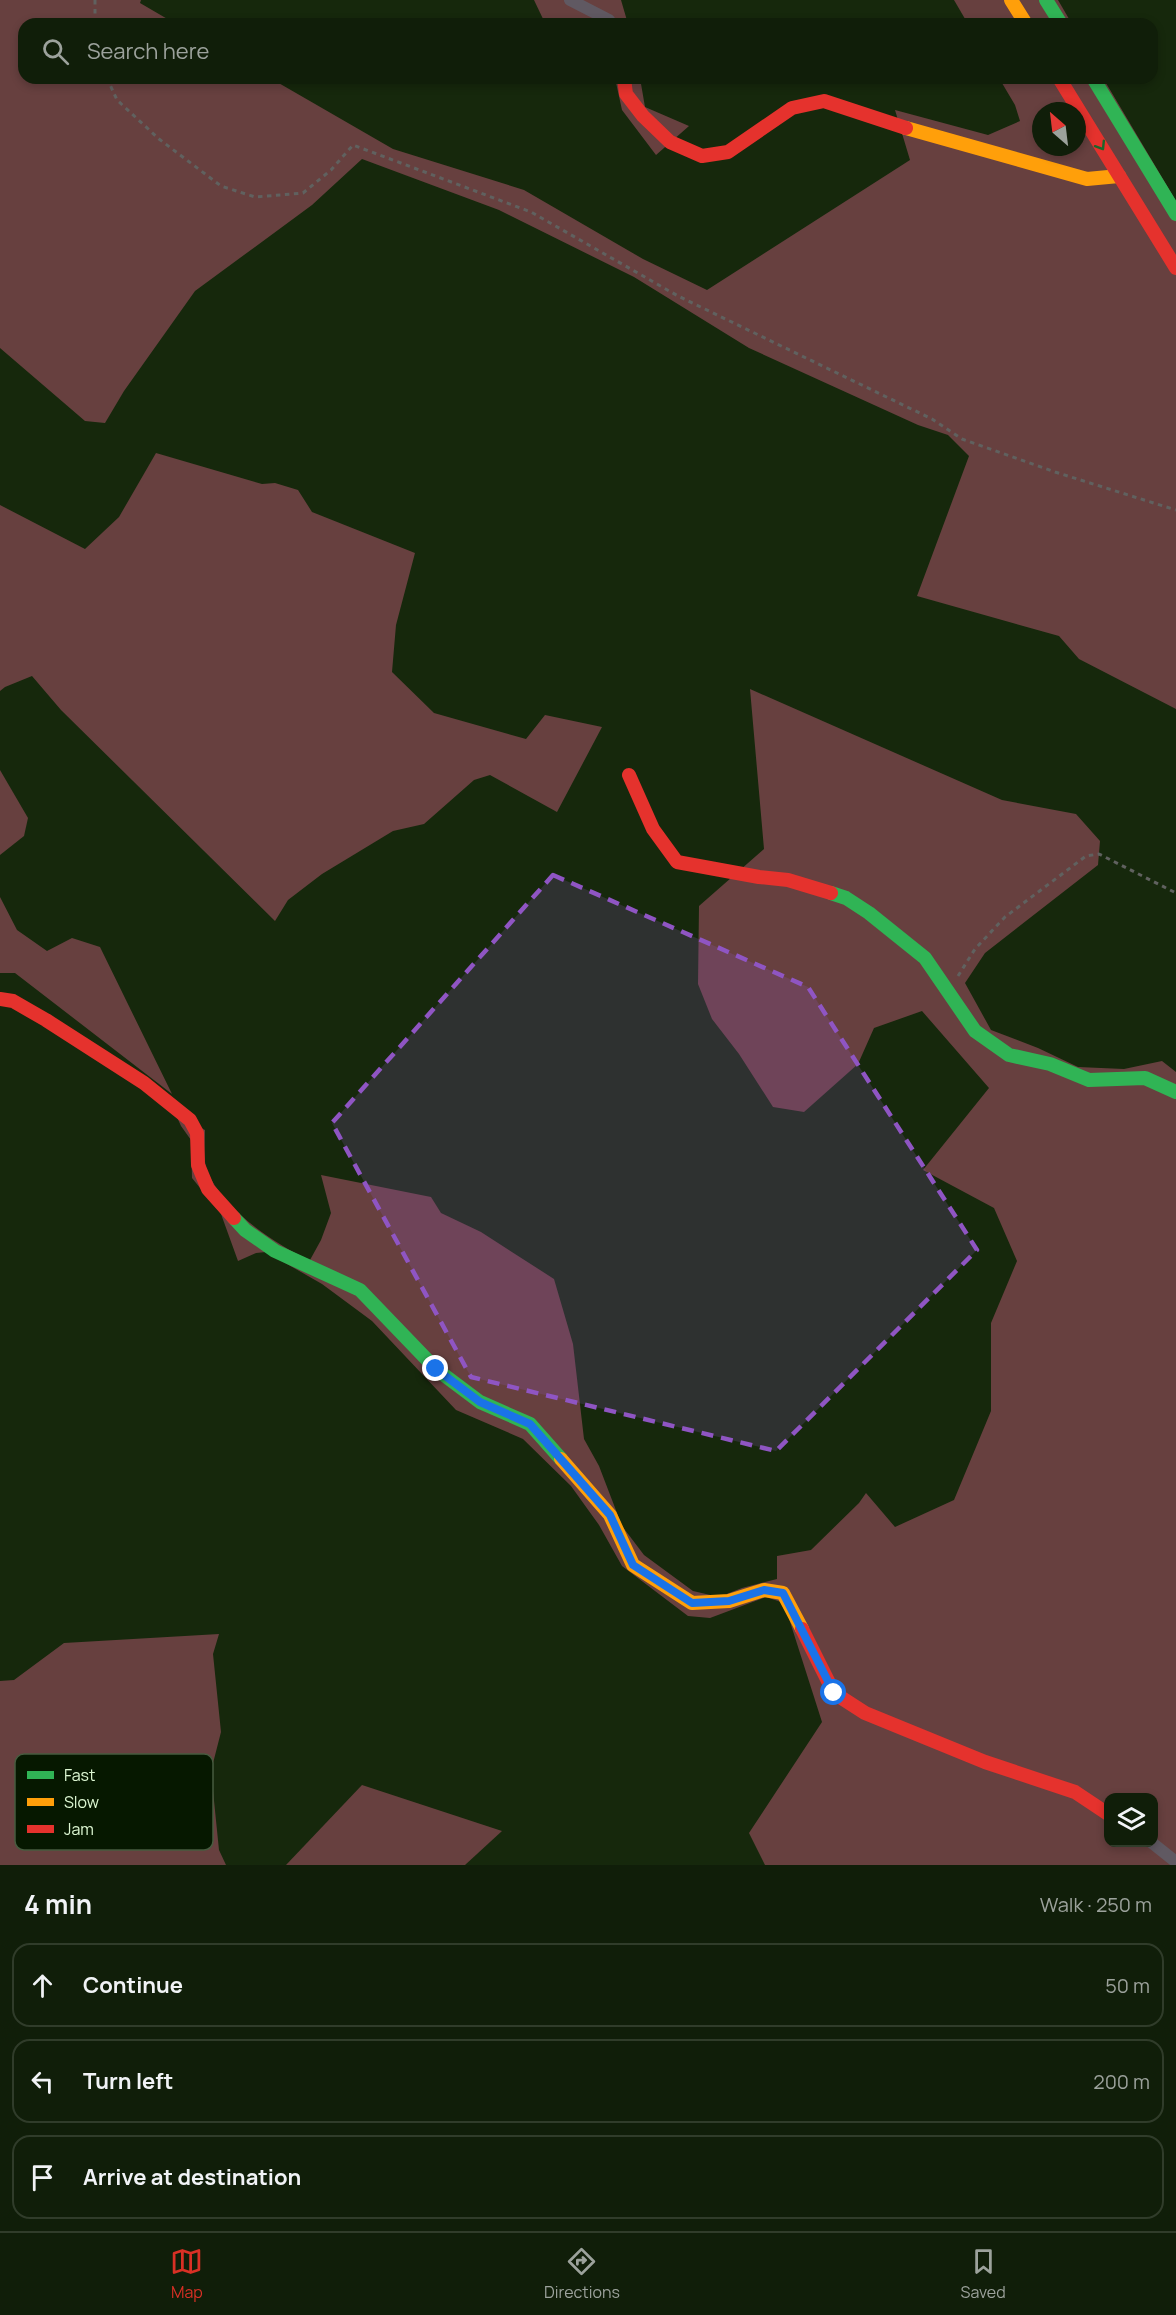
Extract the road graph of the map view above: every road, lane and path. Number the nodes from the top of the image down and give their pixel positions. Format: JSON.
{"nodes":[{"id":1,"x":95,"y":0,"type":"edge"},
{"id":2,"x":570,"y":0,"type":"edge"},
{"id":3,"x":1011,"y":0,"type":"edge"},
{"id":4,"x":1046,"y":0,"type":"edge"},
{"id":5,"x":95,"y":18,"type":"edge"},
{"id":6,"x":605,"y":18,"type":"edge"},
{"id":7,"x":1022,"y":18,"type":"edge"},
{"id":8,"x":1056,"y":18,"type":"edge"},
{"id":9,"x":110,"y":84,"type":"edge"},
{"id":10,"x":625,"y":84,"type":"edge"},
{"id":11,"x":1063,"y":84,"type":"edge"},
{"id":12,"x":1098,"y":84,"type":"edge"},
{"id":13,"x":1119,"y":176,"type":"junction"},
{"id":14,"x":1176,"y":213,"type":"edge"},
{"id":15,"x":1176,"y":268,"type":"edge"},
{"id":16,"x":1176,"y":510,"type":"edge"},
{"id":17,"x":629,"y":775,"type":"dead end"},
{"id":18,"x":1176,"y":893,"type":"edge"},
{"id":19,"x":947,"y":992,"type":"junction"},
{"id":20,"x":0,"y":999,"type":"edge"},
{"id":21,"x":1176,"y":1092,"type":"edge"},
{"id":22,"x":1104,"y":1811,"type":"edge"},
{"id":23,"x":1157,"y":1847,"type":"edge"},
{"id":24,"x":1176,"y":1862,"type":"edge"}],
"edges":[{"from":1,"to":5,"type":"path"},
{"from":2,"to":6,"type":"street"},
{"from":3,"to":7,"type":"main road"},
{"from":4,"to":8,"type":"main road"},
{"from":9,"to":16,"type":"path"},
{"from":10,"to":13,"type":"main road"},
{"from":11,"to":13,"type":"main road","one_way":true},
{"from":12,"to":14,"type":"main road"},
{"from":13,"to":15,"type":"main road"},
{"from":17,"to":19,"type":"main road"},
{"from":18,"to":19,"type":"path"},
{"from":19,"to":21,"type":"main road"},
{"from":20,"to":22,"type":"main road"},
{"from":23,"to":24,"type":"street"}]}
